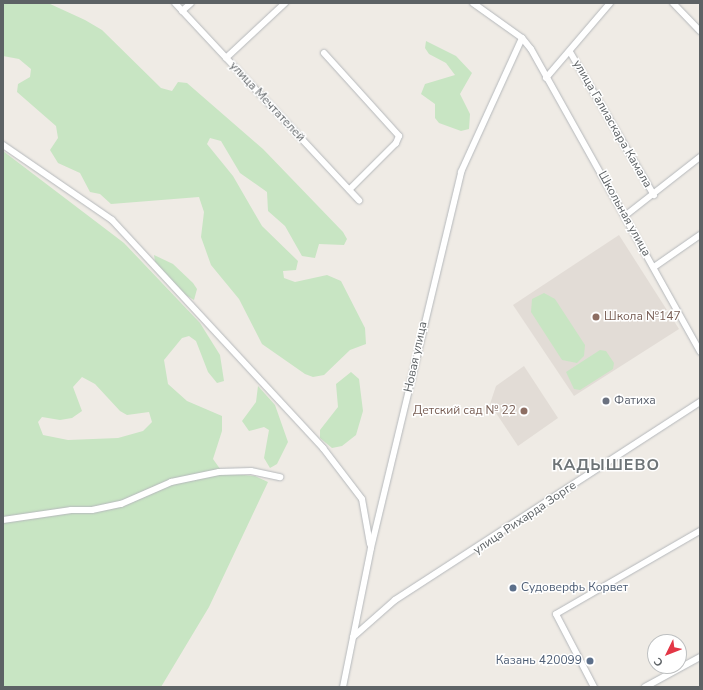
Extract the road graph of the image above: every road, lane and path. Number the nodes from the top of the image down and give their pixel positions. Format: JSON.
{"nodes":[{"id":1,"x":175,"y":3,"type":"edge"},
{"id":2,"x":191,"y":3,"type":"edge"},
{"id":3,"x":285,"y":3,"type":"edge"},
{"id":4,"x":472,"y":3,"type":"edge"},
{"id":5,"x":610,"y":3,"type":"edge"},
{"id":6,"x":673,"y":3,"type":"edge"},
{"id":7,"x":182,"y":11,"type":"junction"},
{"id":8,"x":700,"y":31,"type":"edge"},
{"id":9,"x":522,"y":38,"type":"junction"},
{"id":10,"x":570,"y":52,"type":"junction"},
{"id":11,"x":324,"y":53,"type":"dead end"},
{"id":12,"x":226,"y":58,"type":"junction"},
{"id":13,"x":546,"y":78,"type":"junction"},
{"id":14,"x":3,"y":144,"type":"edge"},
{"id":15,"x":700,"y":157,"type":"edge"},
{"id":16,"x":349,"y":190,"type":"junction"},
{"id":17,"x":654,"y":195,"type":"junction"},
{"id":18,"x":359,"y":200,"type":"dead end"},
{"id":19,"x":626,"y":215,"type":"junction"},
{"id":20,"x":700,"y":235,"type":"edge"},
{"id":21,"x":654,"y":267,"type":"junction"},
{"id":22,"x":700,"y":352,"type":"edge"},
{"id":23,"x":700,"y":402,"type":"edge"},
{"id":24,"x":280,"y":477,"type":"dead end"},
{"id":25,"x":3,"y":520,"type":"edge"},
{"id":26,"x":700,"y":532,"type":"edge"},
{"id":27,"x":371,"y":548,"type":"junction"},
{"id":28,"x":353,"y":636,"type":"junction"},
{"id":29,"x":700,"y":657,"type":"edge"},
{"id":30,"x":343,"y":687,"type":"edge"},
{"id":31,"x":594,"y":687,"type":"edge"},
{"id":32,"x":645,"y":687,"type":"edge"}],
"edges":[{"from":1,"to":7,"type":"street","name":"улица Мечтателей"},
{"from":2,"to":7,"type":"street"},
{"from":3,"to":12,"type":"street"},
{"from":4,"to":9,"type":"street"},
{"from":5,"to":10,"type":"street"},
{"from":6,"to":8,"type":"street"},
{"from":7,"to":12,"type":"street","name":"улица Мечтателей"},
{"from":9,"to":13,"type":"street","name":"Школьная улица"},
{"from":9,"to":27,"type":"street","name":"Новая улица"},
{"from":10,"to":13,"type":"street"},
{"from":10,"to":17,"type":"street","name":"улица Галиаскара Камала"},
{"from":11,"to":16,"type":"street"},
{"from":12,"to":16,"type":"street","name":"улица Мечтателей"},
{"from":13,"to":19,"type":"street","name":"Школьная улица"},
{"from":14,"to":27,"type":"street"},
{"from":15,"to":17,"type":"street"},
{"from":16,"to":18,"type":"street","name":"улица Мечтателей"},
{"from":17,"to":19,"type":"street"},
{"from":19,"to":21,"type":"street","name":"Школьная улица"},
{"from":20,"to":21,"type":"street"},
{"from":21,"to":22,"type":"street","name":"Школьная улица"},
{"from":23,"to":28,"type":"street","name":"улица Рихарда Зорге"},
{"from":24,"to":25,"type":"street"},
{"from":26,"to":31,"type":"street"},
{"from":27,"to":28,"type":"street","name":"Новая улица"},
{"from":28,"to":30,"type":"street","name":"Новая улица"},
{"from":29,"to":32,"type":"street"}]}
